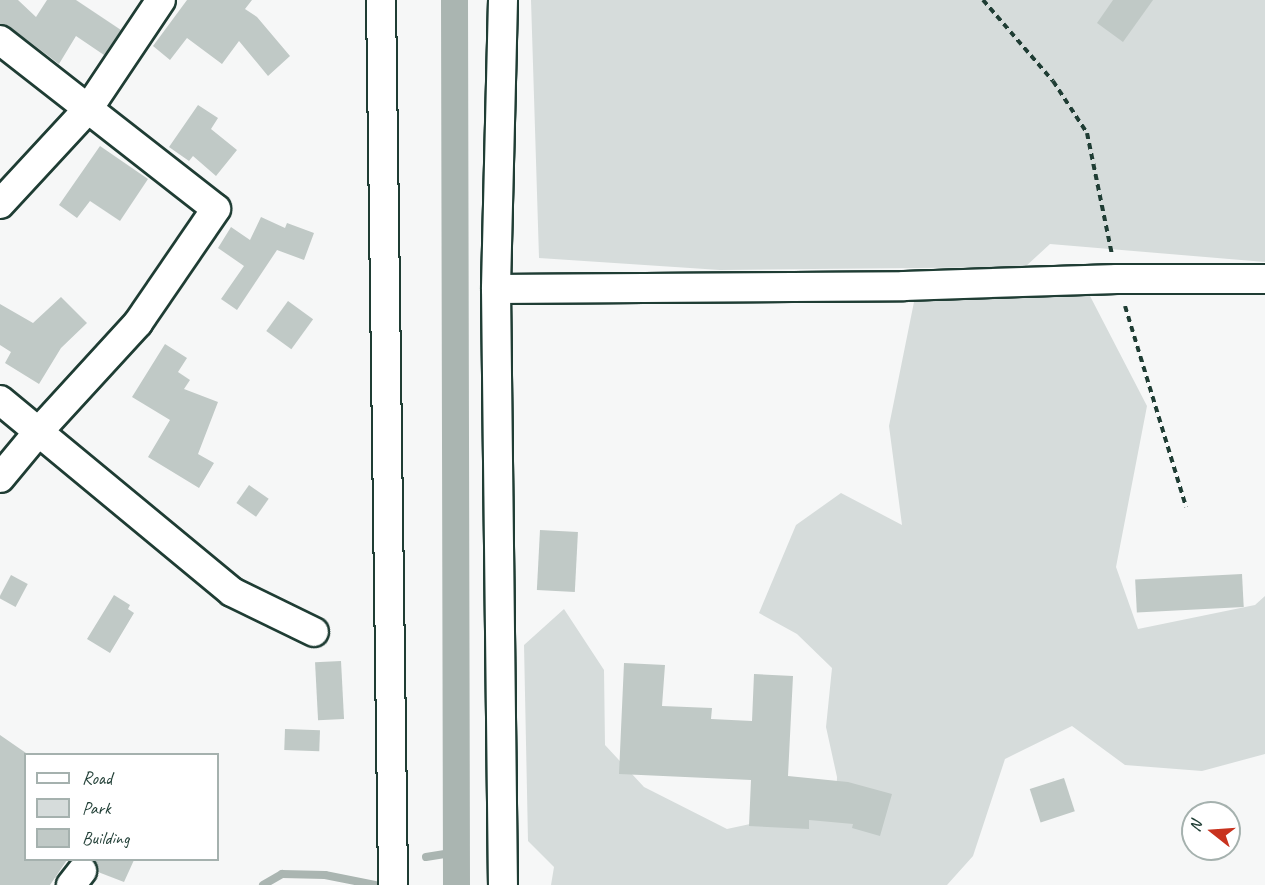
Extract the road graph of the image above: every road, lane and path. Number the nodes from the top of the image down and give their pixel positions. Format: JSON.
{"nodes":[{"id":1,"x":161,"y":0,"type":"edge"},
{"id":2,"x":381,"y":0,"type":"edge"},
{"id":3,"x":503,"y":0,"type":"edge"},
{"id":4,"x":983,"y":0,"type":"edge"},
{"id":5,"x":0,"y":40,"type":"edge"},
{"id":6,"x":88,"y":109,"type":"junction"},
{"id":7,"x":0,"y":204,"type":"edge"},
{"id":8,"x":1117,"y":279,"type":"junction"},
{"id":9,"x":1265,"y":279,"type":"edge"},
{"id":10,"x":496,"y":289,"type":"junction"},
{"id":11,"x":0,"y":400,"type":"edge"},
{"id":12,"x":39,"y":431,"type":"junction"},
{"id":13,"x":0,"y":478,"type":"edge"},
{"id":14,"x":1186,"y":507,"type":"dead end"},
{"id":15,"x":314,"y":632,"type":"dead end"},
{"id":16,"x":393,"y":885,"type":"edge"},
{"id":17,"x":503,"y":885,"type":"edge"}],
"edges":[{"from":1,"to":6,"type":"street"},
{"from":2,"to":16,"type":"street"},
{"from":3,"to":10,"type":"street"},
{"from":4,"to":8,"type":"path"},
{"from":5,"to":6,"type":"street"},
{"from":6,"to":7,"type":"street"},
{"from":6,"to":12,"type":"street"},
{"from":8,"to":9,"type":"street"},
{"from":8,"to":10,"type":"street"},
{"from":8,"to":14,"type":"path"},
{"from":10,"to":17,"type":"street"},
{"from":11,"to":12,"type":"street"},
{"from":12,"to":13,"type":"street"},
{"from":12,"to":15,"type":"street"}]}
